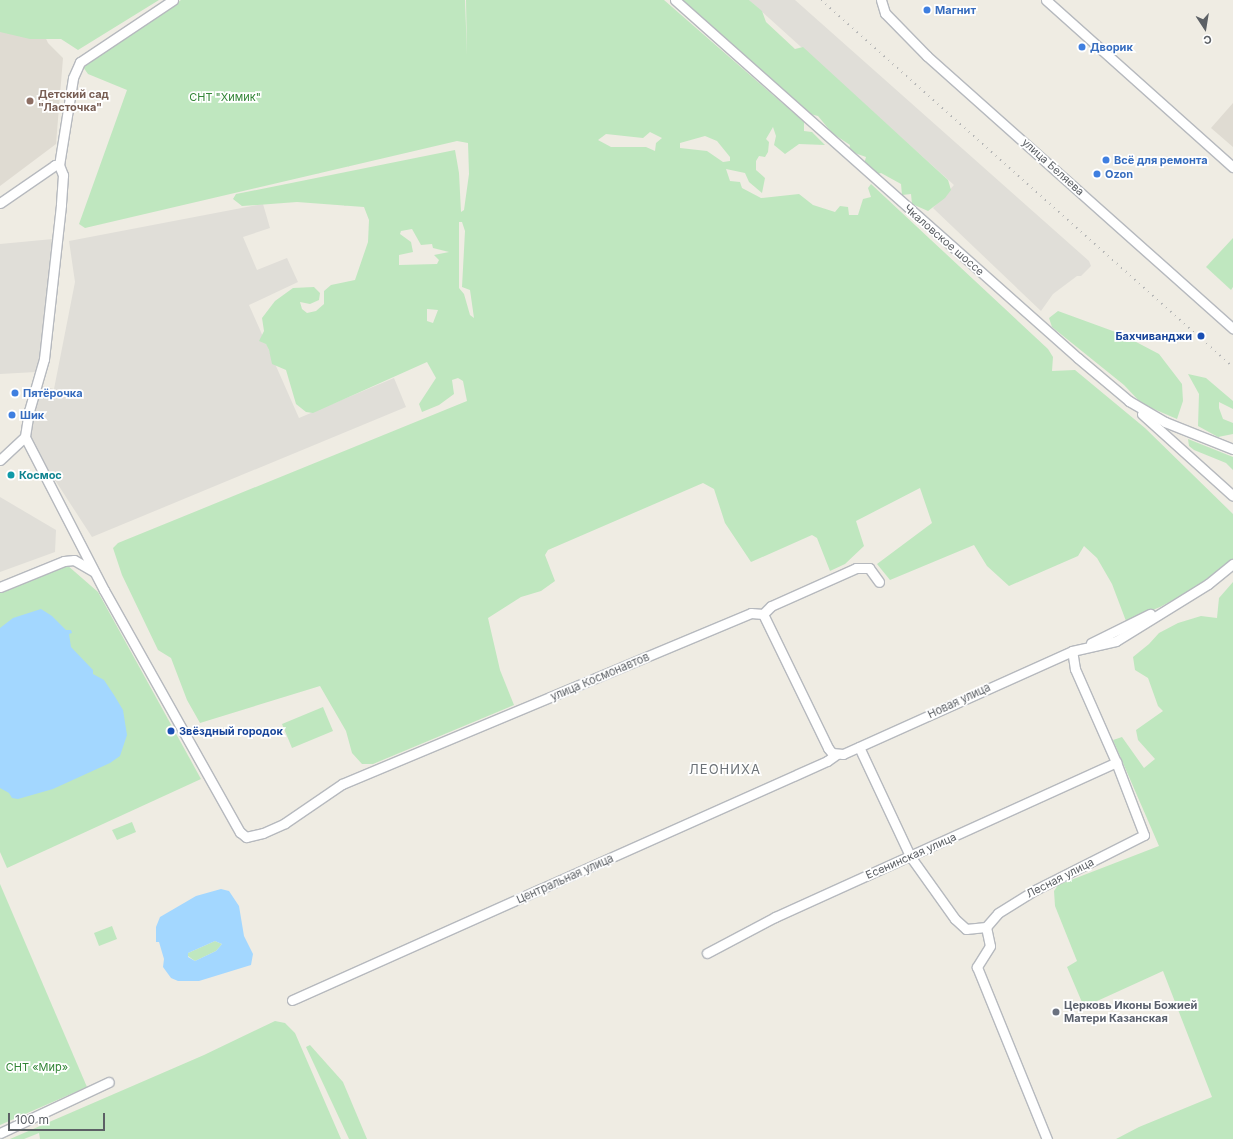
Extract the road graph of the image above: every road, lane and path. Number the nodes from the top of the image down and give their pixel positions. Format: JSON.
{"nodes":[{"id":1,"x":173,"y":0,"type":"edge"},
{"id":2,"x":675,"y":0,"type":"edge"},
{"id":3,"x":1046,"y":0,"type":"edge"},
{"id":4,"x":882,"y":1,"type":"edge"},
{"id":5,"x":59,"y":165,"type":"junction"},
{"id":6,"x":1233,"y":167,"type":"edge"},
{"id":7,"x":0,"y":203,"type":"edge"},
{"id":8,"x":1233,"y":329,"type":"edge"},
{"id":9,"x":1129,"y":401,"type":"junction"},
{"id":10,"x":1183,"y":430,"type":"junction"},
{"id":11,"x":25,"y":437,"type":"junction"},
{"id":12,"x":1175,"y":444,"type":"junction"},
{"id":13,"x":1233,"y":449,"type":"edge"},
{"id":14,"x":0,"y":460,"type":"edge"},
{"id":15,"x":1233,"y":496,"type":"edge"},
{"id":16,"x":1233,"y":564,"type":"edge"},
{"id":17,"x":94,"y":571,"type":"junction"},
{"id":18,"x":879,"y":582,"type":"dead end"},
{"id":19,"x":0,"y":587,"type":"edge"},
{"id":20,"x":763,"y":614,"type":"junction"},
{"id":21,"x":1077,"y":650,"type":"junction"},
{"id":22,"x":859,"y":747,"type":"junction"},
{"id":23,"x":837,"y":754,"type":"junction"},
{"id":24,"x":1116,"y":762,"type":"junction"},
{"id":25,"x":910,"y":856,"type":"junction"},
{"id":26,"x":986,"y":927,"type":"junction"},
{"id":27,"x":707,"y":953,"type":"dead end"},
{"id":28,"x":292,"y":1000,"type":"dead end"},
{"id":29,"x":109,"y":1082,"type":"dead end"},
{"id":30,"x":0,"y":1133,"type":"edge"},
{"id":31,"x":1047,"y":1139,"type":"edge"}],
"edges":[{"from":1,"to":5,"type":"street"},
{"from":2,"to":9,"type":"street","name":"Чкаловское шоссе"},
{"from":3,"to":6,"type":"street"},
{"from":4,"to":8,"type":"street","name":"улица Беляева"},
{"from":5,"to":7,"type":"street"},
{"from":5,"to":11,"type":"street"},
{"from":9,"to":10,"type":"street","name":"Чкаловское шоссе"},
{"from":9,"to":12,"type":"street"},
{"from":10,"to":12,"type":"street"},
{"from":10,"to":13,"type":"street","name":"Чкаловское шоссе"},
{"from":11,"to":14,"type":"street"},
{"from":11,"to":17,"type":"street"},
{"from":12,"to":15,"type":"street"},
{"from":16,"to":21,"type":"street","name":"Новая улица"},
{"from":17,"to":19,"type":"street"},
{"from":17,"to":20,"type":"street","name":"улица Космонавтов"},
{"from":18,"to":20,"type":"street","name":"улица Космонавтов"},
{"from":20,"to":23,"type":"street"},
{"from":21,"to":22,"type":"street","name":"Новая улица"},
{"from":21,"to":24,"type":"street"},
{"from":22,"to":23,"type":"street","name":"Новая улица"},
{"from":22,"to":25,"type":"street"},
{"from":23,"to":28,"type":"street","name":"Центральная улица"},
{"from":24,"to":25,"type":"street","name":"Есенинская улица"},
{"from":24,"to":26,"type":"street","name":"Лесная улица"},
{"from":25,"to":26,"type":"street"},
{"from":25,"to":27,"type":"street","name":"Есенинская улица"},
{"from":26,"to":31,"type":"street"},
{"from":29,"to":30,"type":"street"}]}
